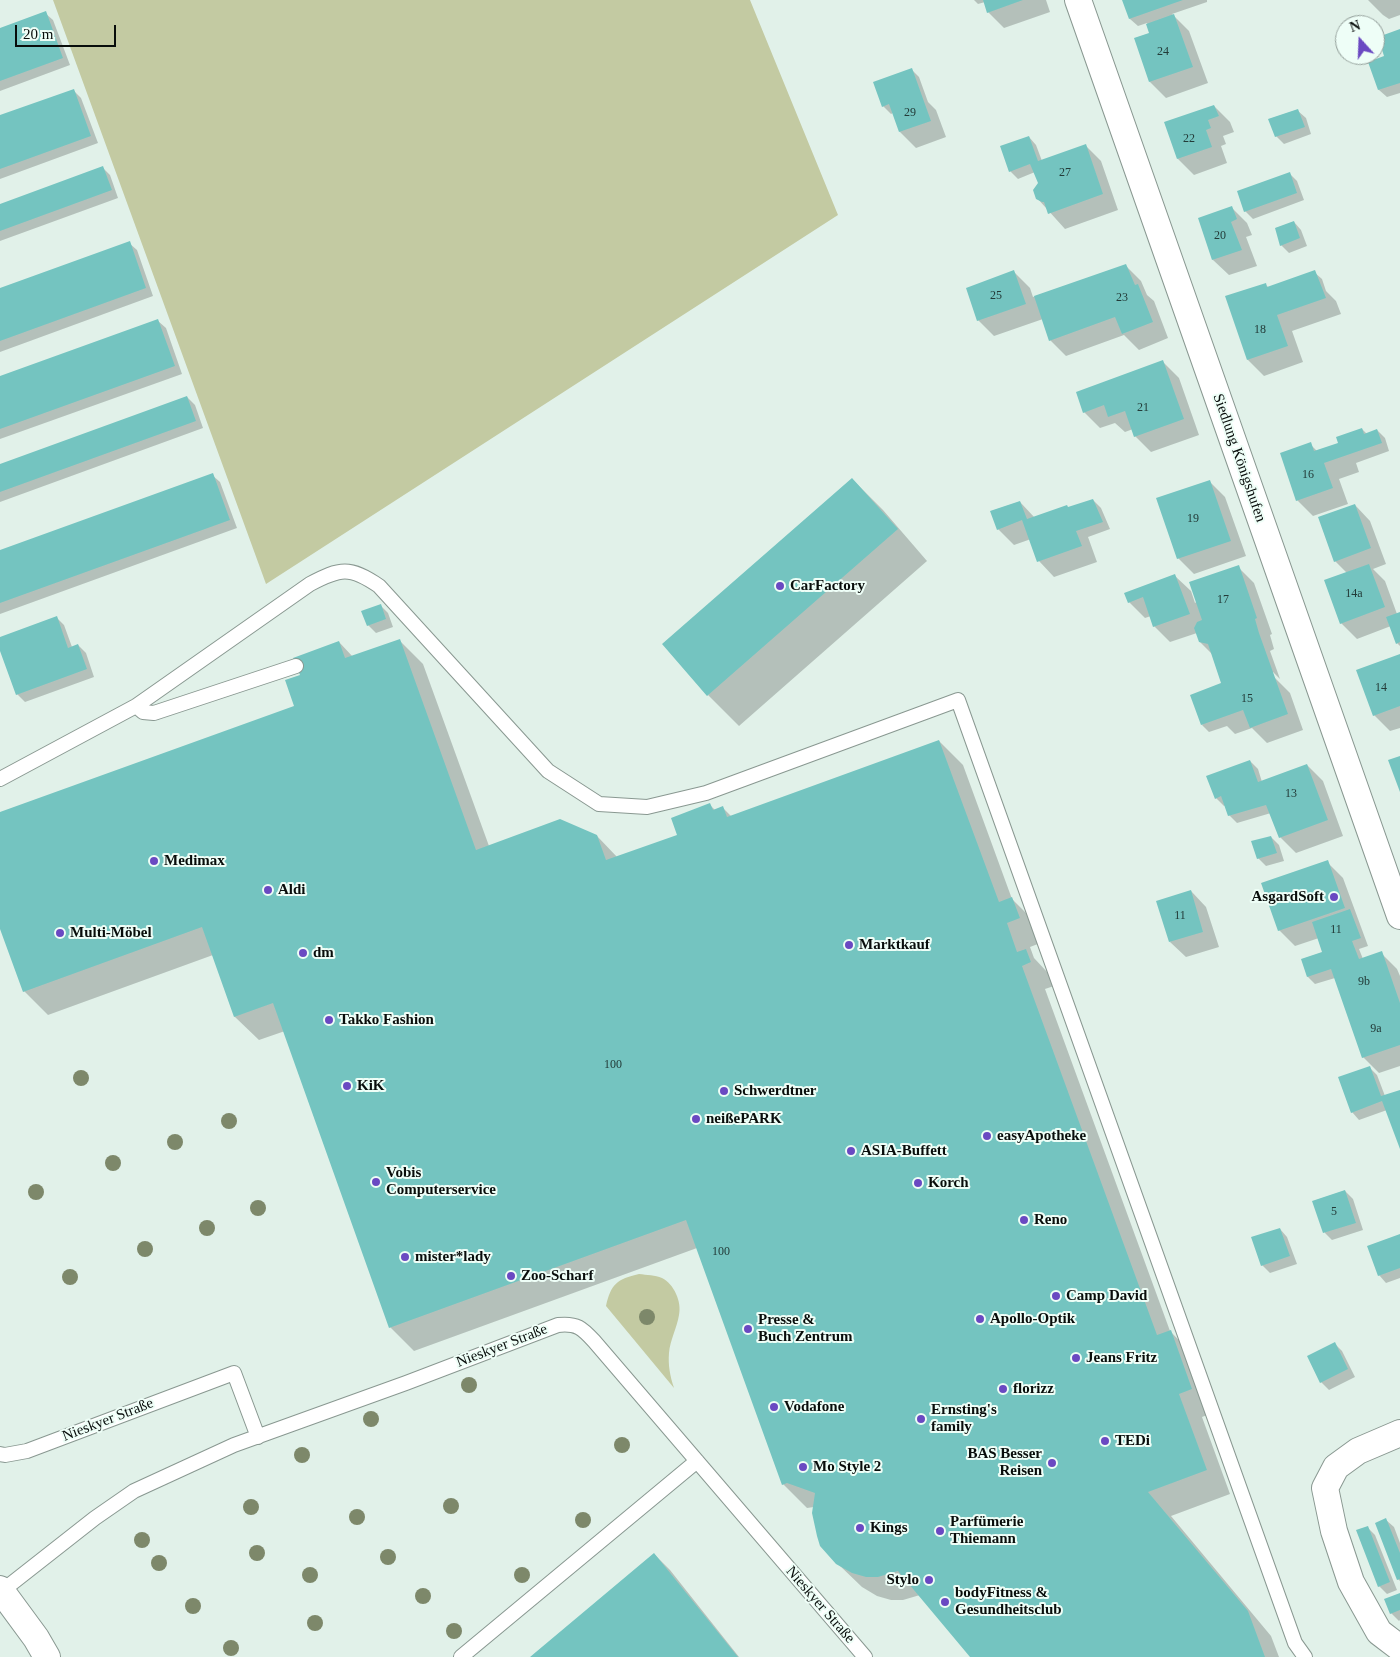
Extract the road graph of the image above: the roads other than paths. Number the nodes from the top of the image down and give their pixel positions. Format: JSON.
{"nodes":[{"id":1,"x":1078,"y":0,"type":"edge"},
{"id":2,"x":296,"y":666,"type":"dead end"},
{"id":3,"x":136,"y":706,"type":"junction"},
{"id":4,"x":0,"y":779,"type":"edge"},
{"id":5,"x":1400,"y":916,"type":"edge"},
{"id":6,"x":1400,"y":1433,"type":"edge"},
{"id":7,"x":258,"y":1437,"type":"junction"},
{"id":8,"x":0,"y":1454,"type":"edge"},
{"id":9,"x":697,"y":1461,"type":"junction"},
{"id":10,"x":1,"y":1590,"type":"edge"},
{"id":11,"x":1400,"y":1648,"type":"edge"},
{"id":12,"x":47,"y":1657,"type":"edge"},
{"id":13,"x":461,"y":1657,"type":"edge"},
{"id":14,"x":864,"y":1657,"type":"edge"},
{"id":15,"x":1305,"y":1657,"type":"edge"}],
"edges":[{"from":1,"to":5,"type":"street","name":"Siedlung Königshufen"},
{"from":2,"to":3,"type":"lane"},
{"from":3,"to":4,"type":"lane"},
{"from":3,"to":15,"type":"lane"},
{"from":6,"to":11,"type":"street"},
{"from":7,"to":8,"type":"lane","name":"Nieskyer Straße"},
{"from":7,"to":9,"type":"lane","name":"Nieskyer Straße"},
{"from":7,"to":10,"type":"lane","name":"Nieskyer Straße"},
{"from":9,"to":13,"type":"lane"},
{"from":9,"to":14,"type":"lane","name":"Nieskyer Straße"},
{"from":10,"to":12,"type":"street","name":"Nieskyer Straße"}]}
